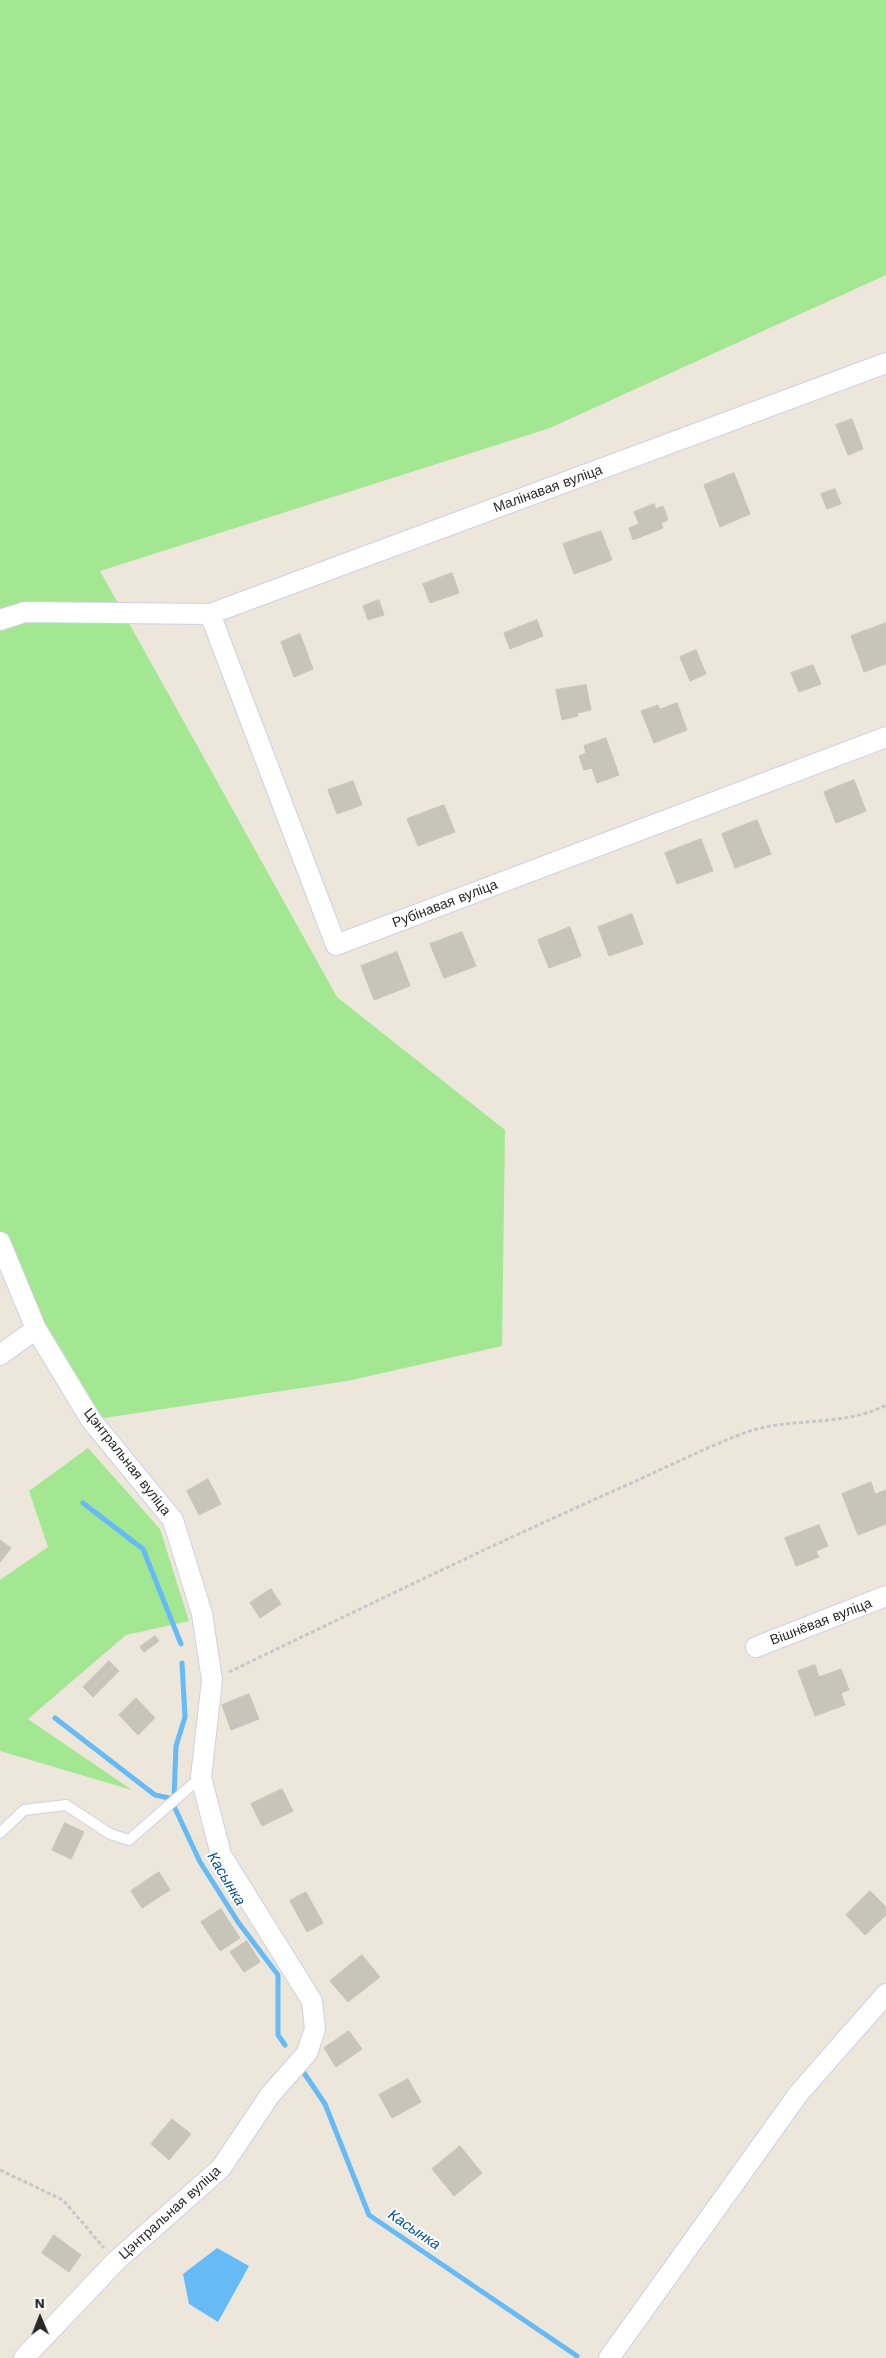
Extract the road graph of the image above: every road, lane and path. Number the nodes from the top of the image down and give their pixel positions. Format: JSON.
{"nodes":[{"id":1,"x":886,"y":364,"type":"edge"},
{"id":2,"x":210,"y":614,"type":"junction"},
{"id":3,"x":0,"y":620,"type":"edge"},
{"id":4,"x":886,"y":737,"type":"edge"},
{"id":5,"x":0,"y":1242,"type":"edge"},
{"id":6,"x":36,"y":1329,"type":"junction"},
{"id":7,"x":0,"y":1355,"type":"edge"},
{"id":8,"x":886,"y":1405,"type":"edge"},
{"id":9,"x":886,"y":1596,"type":"edge"},
{"id":10,"x":756,"y":1647,"type":"dead end"},
{"id":11,"x":212,"y":1680,"type":"junction"},
{"id":12,"x":201,"y":1777,"type":"junction"},
{"id":13,"x":0,"y":1833,"type":"edge"},
{"id":14,"x":886,"y":1994,"type":"edge"},
{"id":15,"x":0,"y":2170,"type":"edge"},
{"id":16,"x":116,"y":2261,"type":"junction"},
{"id":17,"x":24,"y":2358,"type":"edge"},
{"id":18,"x":609,"y":2358,"type":"edge"}],
"edges":[{"from":1,"to":2,"type":"street","name":"Малінавая вуліца"},
{"from":2,"to":3,"type":"street"},
{"from":2,"to":4,"type":"street","name":"Рубінавая вуліца"},
{"from":5,"to":6,"type":"street","name":"Цэнтральная вуліца"},
{"from":6,"to":7,"type":"street"},
{"from":6,"to":11,"type":"street","name":"Цэнтральная вуліца"},
{"from":8,"to":11,"type":"path"},
{"from":9,"to":10,"type":"street","name":"Вішнёвая вуліца"},
{"from":11,"to":12,"type":"street","name":"Цэнтральная вуліца"},
{"from":12,"to":13,"type":"lane"},
{"from":12,"to":16,"type":"street","name":"Цэнтральная вуліца"},
{"from":14,"to":18,"type":"street"},
{"from":15,"to":16,"type":"path"},
{"from":16,"to":17,"type":"street","name":"Цэнтральная вуліца"}]}
